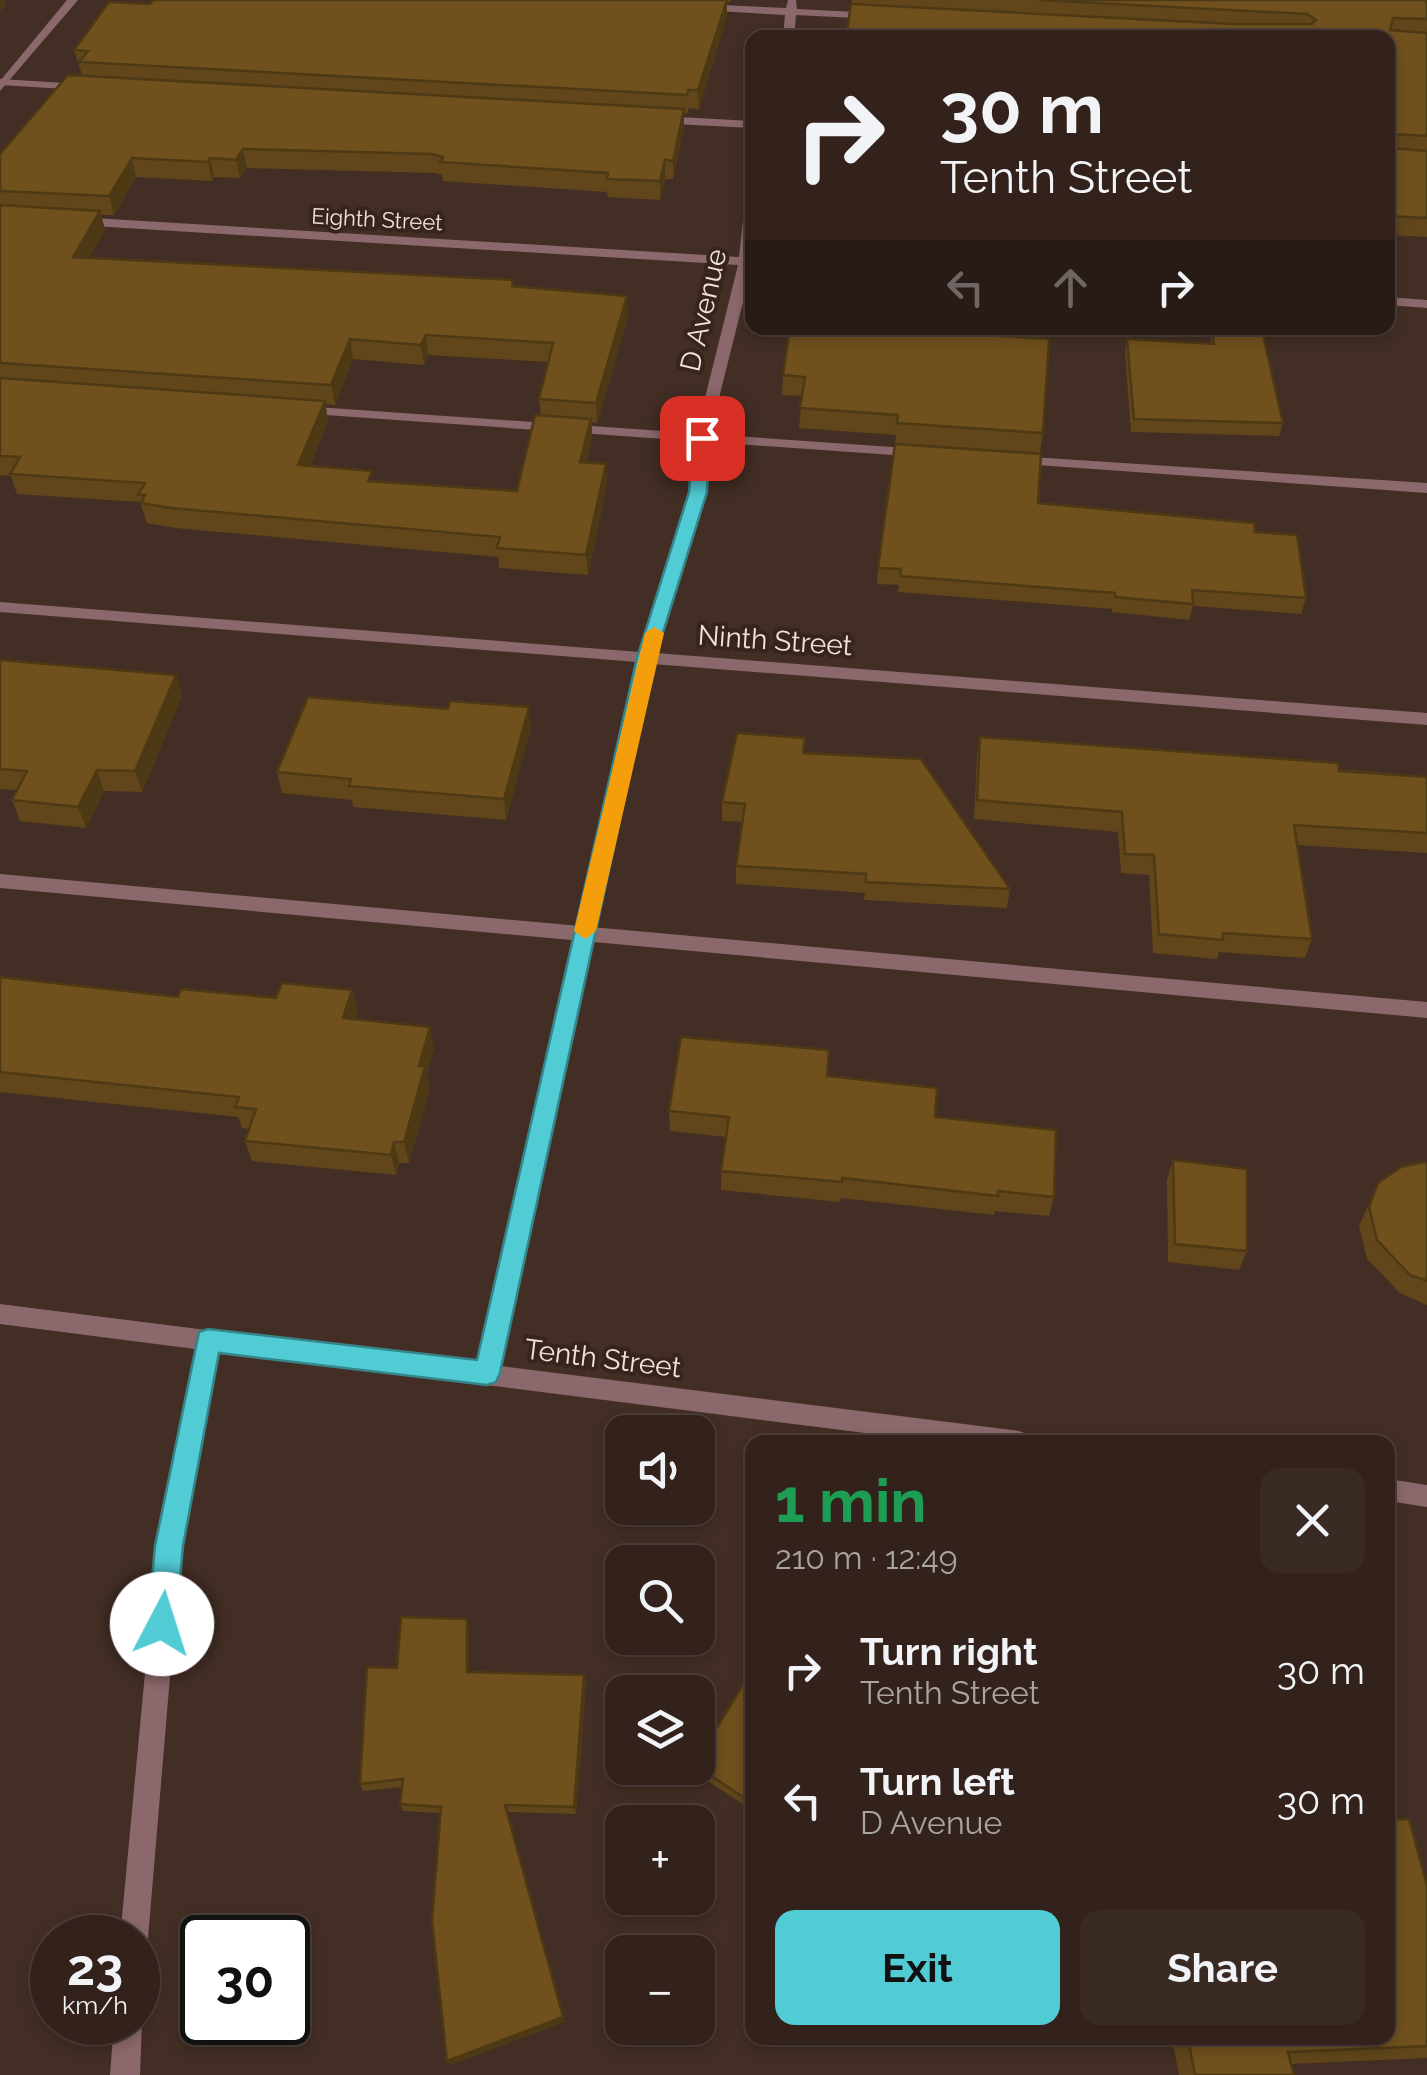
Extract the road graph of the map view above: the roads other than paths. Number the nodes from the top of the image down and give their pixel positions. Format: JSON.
{"nodes":[{"id":1,"x":72,"y":0,"type":"edge"},
{"id":2,"x":679,"y":6,"type":"edge"},
{"id":3,"x":792,"y":6,"type":"edge"},
{"id":4,"x":890,"y":16,"type":"edge"},
{"id":5,"x":2,"y":84,"type":"edge"},
{"id":6,"x":103,"y":88,"type":"edge"},
{"id":7,"x":654,"y":119,"type":"edge"},
{"id":8,"x":745,"y":125,"type":"edge"},
{"id":9,"x":59,"y":220,"type":"edge"},
{"id":10,"x":745,"y":262,"type":"edge"},
{"id":11,"x":745,"y":277,"type":"edge"},
{"id":12,"x":1395,"y":302,"type":"edge"},
{"id":13,"x":1427,"y":304,"type":"edge"},
{"id":14,"x":292,"y":410,"type":"edge"},
{"id":15,"x":702,"y":438,"type":"junction"},
{"id":16,"x":937,"y":454,"type":"edge"},
{"id":17,"x":996,"y":458,"type":"edge"},
{"id":18,"x":1427,"y":488,"type":"edge"},
{"id":19,"x":0,"y":607,"type":"edge"},
{"id":20,"x":646,"y":658,"type":"junction"},
{"id":21,"x":1427,"y":719,"type":"edge"},
{"id":22,"x":0,"y":881,"type":"edge"},
{"id":23,"x":584,"y":934,"type":"junction"},
{"id":24,"x":1427,"y":1010,"type":"edge"},
{"id":25,"x":0,"y":1314,"type":"edge"},
{"id":26,"x":208,"y":1340,"type":"junction"},
{"id":27,"x":487,"y":1373,"type":"junction"},
{"id":28,"x":965,"y":1435,"type":"edge"},
{"id":29,"x":1395,"y":1491,"type":"edge"},
{"id":30,"x":1427,"y":1496,"type":"edge"},
{"id":31,"x":136,"y":1915,"type":"edge"},
{"id":32,"x":127,"y":2045,"type":"edge"},
{"id":33,"x":125,"y":2075,"type":"edge"}],
"edges":[{"from":1,"to":5,"type":"street"},
{"from":2,"to":3,"type":"street"},
{"from":3,"to":4,"type":"street"},
{"from":5,"to":6,"type":"street"},
{"from":7,"to":8,"type":"street"},
{"from":9,"to":10,"type":"street","name":"Eighth Street"},
{"from":11,"to":15,"type":"street","name":"D Avenue"},
{"from":12,"to":13,"type":"street"},
{"from":14,"to":15,"type":"street"},
{"from":15,"to":16,"type":"street"},
{"from":15,"to":20,"type":"street","name":"D Avenue"},
{"from":17,"to":18,"type":"street"},
{"from":19,"to":20,"type":"street","name":"Ninth Street"},
{"from":20,"to":21,"type":"street","name":"Ninth Street"},
{"from":20,"to":23,"type":"street","name":"D Avenue"},
{"from":22,"to":23,"type":"street"},
{"from":23,"to":24,"type":"street"},
{"from":23,"to":27,"type":"street","name":"D Avenue"},
{"from":25,"to":26,"type":"street","name":"Tenth Street"},
{"from":26,"to":27,"type":"street","name":"Tenth Street"},
{"from":26,"to":31,"type":"street"},
{"from":27,"to":28,"type":"street","name":"Tenth Street"},
{"from":29,"to":30,"type":"street"},
{"from":32,"to":33,"type":"street"}]}
